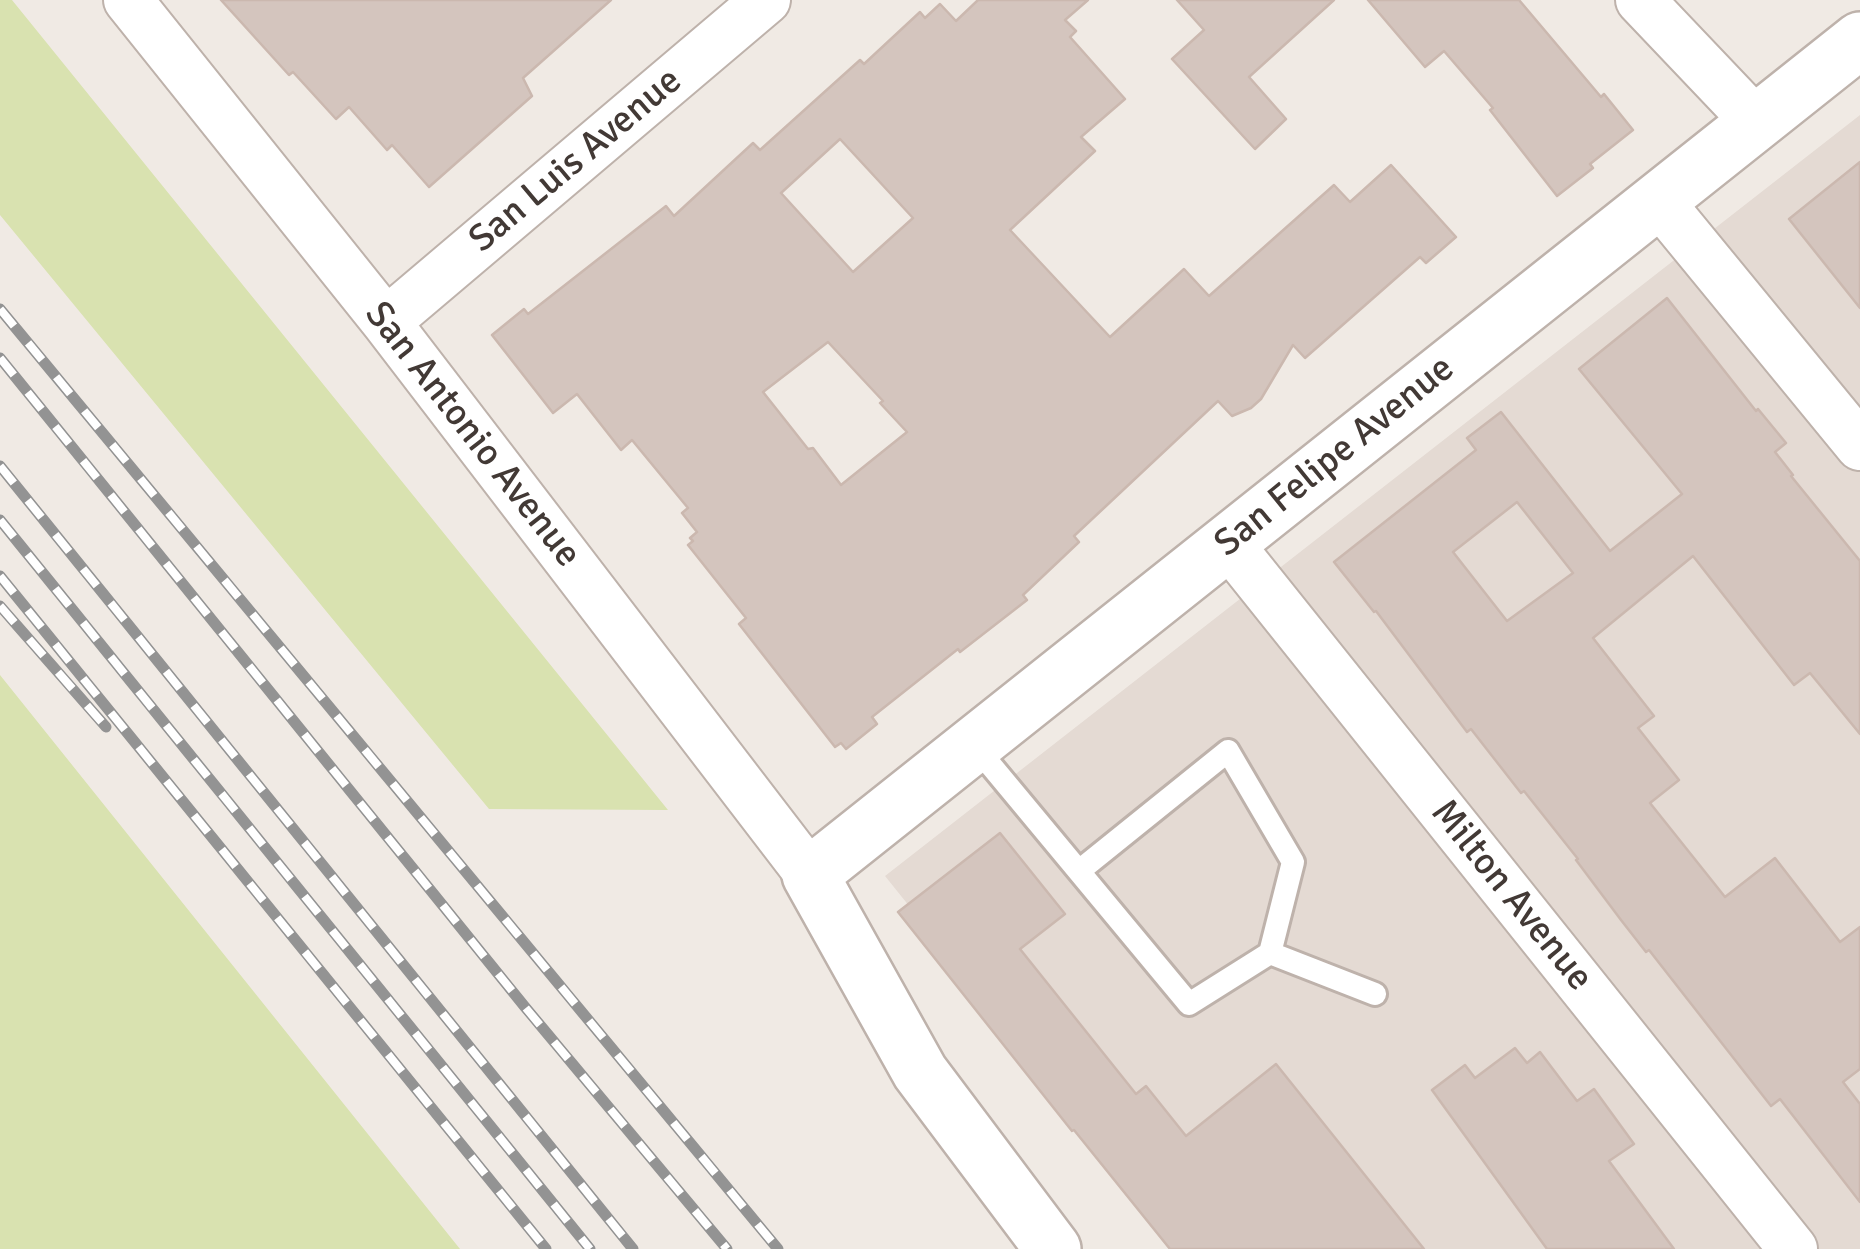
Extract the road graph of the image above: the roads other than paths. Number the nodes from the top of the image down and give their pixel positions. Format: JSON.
{"nodes":[{"id":1,"x":128,"y":0,"type":"edge"},
{"id":2,"x":766,"y":0,"type":"edge"},
{"id":3,"x":1640,"y":0,"type":"edge"},
{"id":4,"x":1860,"y":40,"type":"edge"},
{"id":5,"x":1756,"y":122,"type":"junction"},
{"id":6,"x":1658,"y":200,"type":"junction"},
{"id":7,"x":386,"y":322,"type":"junction"},
{"id":8,"x":1860,"y":446,"type":"edge"},
{"id":9,"x":1228,"y":542,"type":"junction"},
{"id":10,"x":974,"y":745,"type":"junction"},
{"id":11,"x":1079,"y":872,"type":"junction"},
{"id":12,"x":810,"y":875,"type":"junction"},
{"id":13,"x":1270,"y":953,"type":"junction"},
{"id":14,"x":1375,"y":994,"type":"dead end"},
{"id":15,"x":1054,"y":1249,"type":"edge"},
{"id":16,"x":1793,"y":1249,"type":"edge"}],
"edges":[{"from":1,"to":7,"type":"street","name":"San Antonio Avenue"},
{"from":2,"to":7,"type":"street","name":"San Luis Avenue"},
{"from":3,"to":5,"type":"street"},
{"from":4,"to":5,"type":"street","name":"San Felipe Avenue"},
{"from":5,"to":6,"type":"street","name":"San Felipe Avenue"},
{"from":6,"to":8,"type":"street"},
{"from":6,"to":9,"type":"street","name":"San Felipe Avenue"},
{"from":7,"to":12,"type":"street","name":"San Antonio Avenue"},
{"from":9,"to":10,"type":"street","name":"San Felipe Avenue"},
{"from":9,"to":16,"type":"street","name":"Milton Avenue"},
{"from":10,"to":11,"type":"lane"},
{"from":10,"to":12,"type":"street","name":"San Felipe Avenue"},
{"from":11,"to":13,"type":"lane"},
{"from":11,"to":13,"type":"lane"},
{"from":12,"to":15,"type":"street"},
{"from":13,"to":14,"type":"lane"}]}
